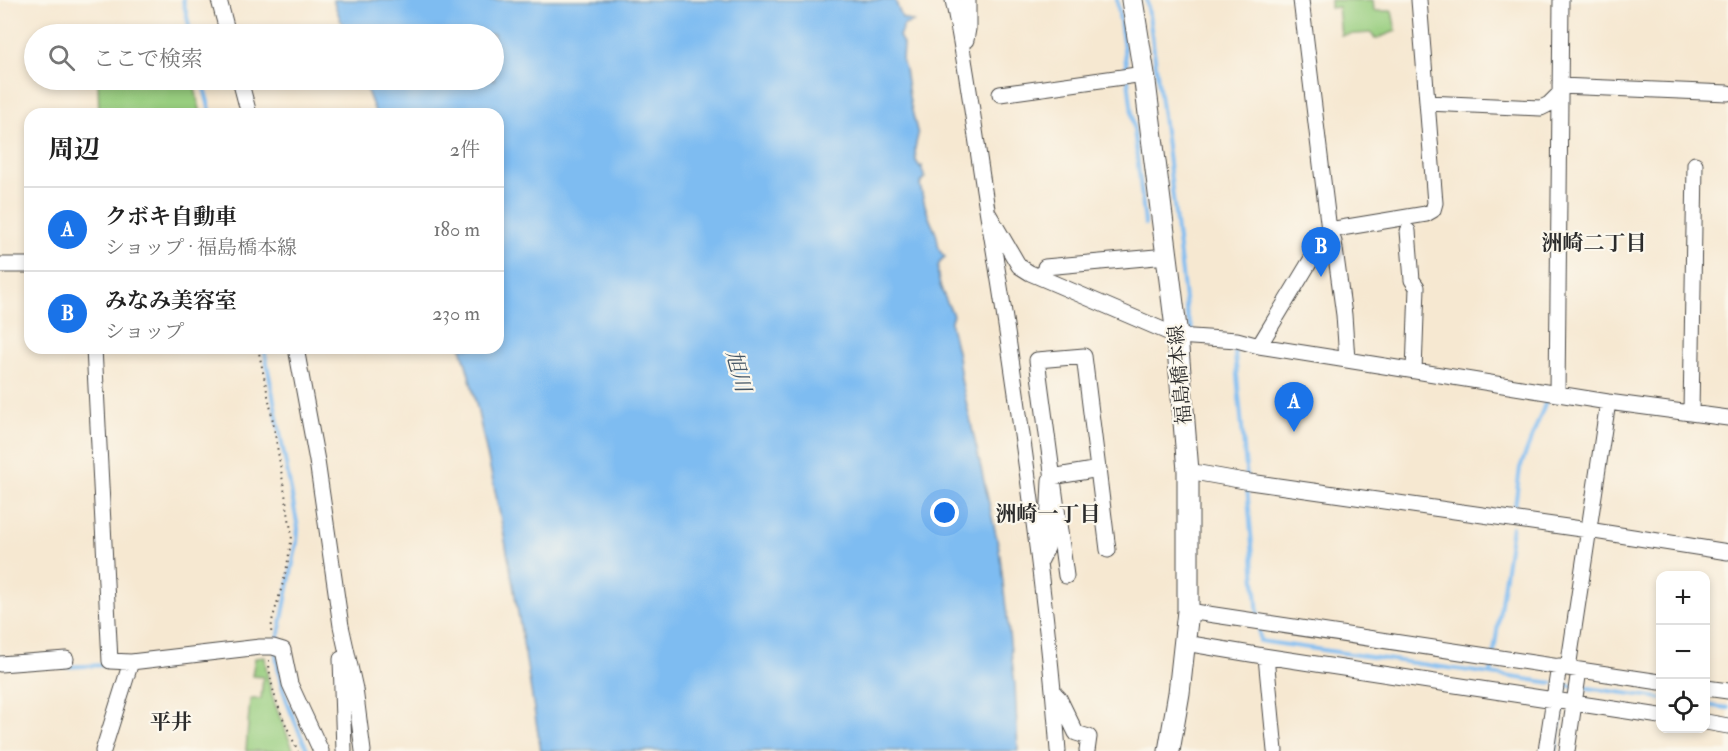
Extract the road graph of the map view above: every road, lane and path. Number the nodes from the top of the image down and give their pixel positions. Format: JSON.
{"nodes":[{"id":1,"x":219,"y":0,"type":"edge"},
{"id":2,"x":953,"y":0,"type":"edge"},
{"id":3,"x":968,"y":0,"type":"edge"},
{"id":4,"x":1132,"y":0,"type":"edge"},
{"id":5,"x":1301,"y":0,"type":"edge"},
{"id":6,"x":1419,"y":0,"type":"edge"},
{"id":7,"x":1561,"y":0,"type":"edge"},
{"id":8,"x":225,"y":24,"type":"edge"},
{"id":9,"x":964,"y":52,"type":"junction"},
{"id":10,"x":1133,"y":75,"type":"junction"},
{"id":11,"x":243,"y":90,"type":"edge"},
{"id":12,"x":1728,"y":93,"type":"edge"},
{"id":13,"x":1000,"y":94,"type":"dead end"},
{"id":14,"x":1558,"y":94,"type":"junction"},
{"id":15,"x":1427,"y":103,"type":"junction"},
{"id":16,"x":247,"y":108,"type":"edge"},
{"id":17,"x":1695,"y":164,"type":"dead end"},
{"id":18,"x":988,"y":213,"type":"junction"},
{"id":19,"x":1329,"y":230,"type":"junction"},
{"id":20,"x":1408,"y":231,"type":"dead end"},
{"id":21,"x":1167,"y":256,"type":"junction"},
{"id":22,"x":0,"y":265,"type":"edge"},
{"id":23,"x":24,"y":265,"type":"edge"},
{"id":24,"x":1045,"y":267,"type":"dead end"},
{"id":25,"x":1188,"y":336,"type":"junction"},
{"id":26,"x":1259,"y":346,"type":"junction"},
{"id":27,"x":94,"y":354,"type":"edge"},
{"id":28,"x":259,"y":354,"type":"edge"},
{"id":29,"x":297,"y":354,"type":"edge"},
{"id":30,"x":1347,"y":360,"type":"junction"},
{"id":31,"x":1414,"y":371,"type":"junction"},
{"id":32,"x":1557,"y":394,"type":"junction"},
{"id":33,"x":1608,"y":402,"type":"junction"},
{"id":34,"x":1691,"y":413,"type":"junction"},
{"id":35,"x":1728,"y":418,"type":"edge"},
{"id":36,"x":1099,"y":469,"type":"junction"},
{"id":37,"x":1188,"y":471,"type":"junction"},
{"id":38,"x":1052,"y":477,"type":"junction"},
{"id":39,"x":1588,"y":530,"type":"junction"},
{"id":40,"x":1108,"y":550,"type":"dead end"},
{"id":41,"x":1728,"y":552,"type":"edge"},
{"id":42,"x":1040,"y":562,"type":"junction"},
{"id":43,"x":1066,"y":576,"type":"dead end"},
{"id":44,"x":1188,"y":611,"type":"junction"},
{"id":45,"x":341,"y":626,"type":"junction"},
{"id":46,"x":1185,"y":643,"type":"junction"},
{"id":47,"x":274,"y":647,"type":"junction"},
{"id":48,"x":1262,"y":656,"type":"junction"},
{"id":49,"x":66,"y":659,"type":"dead end"},
{"id":50,"x":131,"y":662,"type":"junction"},
{"id":51,"x":0,"y":664,"type":"edge"},
{"id":52,"x":1656,"y":682,"type":"edge"},
{"id":53,"x":1566,"y":687,"type":"junction"},
{"id":54,"x":1710,"y":689,"type":"edge"},
{"id":55,"x":1728,"y":691,"type":"edge"},
{"id":56,"x":1054,"y":693,"type":"junction"},
{"id":57,"x":1656,"y":715,"type":"edge"},
{"id":58,"x":1710,"y":723,"type":"edge"},
{"id":59,"x":1728,"y":726,"type":"edge"},
{"id":60,"x":103,"y":751,"type":"edge"},
{"id":61,"x":298,"y":751,"type":"edge"},
{"id":62,"x":321,"y":751,"type":"edge"},
{"id":63,"x":344,"y":751,"type":"edge"},
{"id":64,"x":363,"y":751,"type":"edge"},
{"id":65,"x":1058,"y":751,"type":"edge"},
{"id":66,"x":1087,"y":751,"type":"edge"},
{"id":67,"x":1169,"y":751,"type":"edge"},
{"id":68,"x":1275,"y":751,"type":"edge"},
{"id":69,"x":1546,"y":751,"type":"edge"},
{"id":70,"x":1567,"y":751,"type":"edge"}],
"edges":[{"from":1,"to":8,"type":"street"},
{"from":2,"to":9,"type":"street"},
{"from":3,"to":9,"type":"street"},
{"from":4,"to":10,"type":"main road","name":"福島橋本線"},
{"from":5,"to":19,"type":"street"},
{"from":6,"to":15,"type":"street"},
{"from":7,"to":14,"type":"street"},
{"from":9,"to":18,"type":"street"},
{"from":10,"to":13,"type":"street"},
{"from":10,"to":21,"type":"main road","name":"福島橋本線"},
{"from":11,"to":16,"type":"street"},
{"from":12,"to":14,"type":"street"},
{"from":14,"to":15,"type":"street"},
{"from":14,"to":32,"type":"street"},
{"from":15,"to":19,"type":"street"},
{"from":17,"to":34,"type":"street"},
{"from":18,"to":25,"type":"street"},
{"from":18,"to":42,"type":"street"},
{"from":19,"to":26,"type":"street"},
{"from":19,"to":30,"type":"street"},
{"from":20,"to":31,"type":"street"},
{"from":21,"to":24,"type":"street"},
{"from":21,"to":25,"type":"main road","name":"福島橋本線"},
{"from":22,"to":23,"type":"street"},
{"from":25,"to":26,"type":"street"},
{"from":25,"to":37,"type":"main road","name":"福島橋本線"},
{"from":26,"to":30,"type":"street"},
{"from":27,"to":50,"type":"street"},
{"from":28,"to":47,"type":"path"},
{"from":29,"to":45,"type":"street"},
{"from":30,"to":31,"type":"street"},
{"from":31,"to":32,"type":"street"},
{"from":32,"to":33,"type":"street"},
{"from":33,"to":34,"type":"street"},
{"from":33,"to":39,"type":"street"},
{"from":34,"to":35,"type":"street"},
{"from":36,"to":38,"type":"street"},
{"from":36,"to":38,"type":"street"},
{"from":36,"to":40,"type":"street"},
{"from":37,"to":39,"type":"street"},
{"from":37,"to":44,"type":"main road","name":"福島橋本線"},
{"from":38,"to":42,"type":"street"},
{"from":38,"to":43,"type":"street"},
{"from":39,"to":41,"type":"street"},
{"from":39,"to":53,"type":"street"},
{"from":42,"to":56,"type":"street"},
{"from":44,"to":46,"type":"main road","name":"福島橋本線"},
{"from":44,"to":53,"type":"street"},
{"from":45,"to":63,"type":"street"},
{"from":45,"to":64,"type":"street"},
{"from":46,"to":48,"type":"street"},
{"from":46,"to":67,"type":"main road","name":"福島橋本線"},
{"from":47,"to":50,"type":"street"},
{"from":47,"to":61,"type":"path"},
{"from":47,"to":62,"type":"street"},
{"from":48,"to":53,"type":"street"},
{"from":48,"to":68,"type":"street"},
{"from":49,"to":51,"type":"street"},
{"from":50,"to":60,"type":"street"},
{"from":52,"to":53,"type":"street"},
{"from":53,"to":57,"type":"street"},
{"from":53,"to":69,"type":"street"},
{"from":53,"to":70,"type":"street"},
{"from":54,"to":55,"type":"street"},
{"from":56,"to":65,"type":"street"},
{"from":56,"to":66,"type":"street"},
{"from":58,"to":59,"type":"street"}]}
